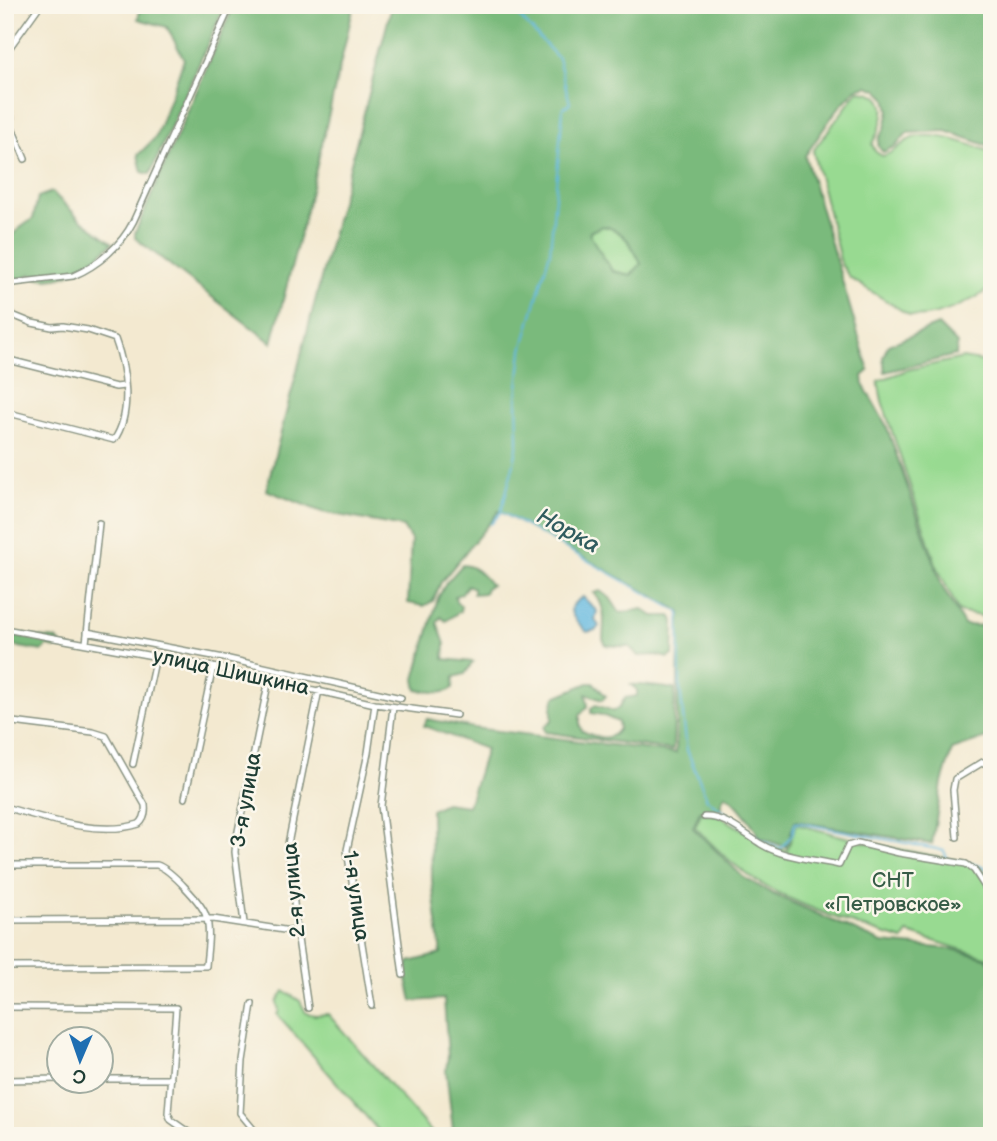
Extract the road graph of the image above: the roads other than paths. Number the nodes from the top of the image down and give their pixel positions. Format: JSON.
{"nodes":[{"id":1,"x":40,"y":5,"type":"edge"},
{"id":2,"x":231,"y":5,"type":"edge"},
{"id":3,"x":5,"y":54,"type":"edge"},
{"id":4,"x":5,"y":104,"type":"edge"},
{"id":5,"x":25,"y":159,"type":"dead end"},
{"id":6,"x":5,"y":284,"type":"edge"},
{"id":7,"x":5,"y":312,"type":"edge"},
{"id":8,"x":5,"y":359,"type":"edge"},
{"id":9,"x":124,"y":386,"type":"junction"},
{"id":10,"x":5,"y":412,"type":"edge"},
{"id":11,"x":99,"y":523,"type":"dead end"},
{"id":12,"x":5,"y":629,"type":"edge"},
{"id":13,"x":87,"y":632,"type":"junction"},
{"id":14,"x":86,"y":643,"type":"junction"},
{"id":15,"x":156,"y":656,"type":"junction"},
{"id":16,"x":213,"y":667,"type":"junction"},
{"id":17,"x":269,"y":679,"type":"junction"},
{"id":18,"x":320,"y":690,"type":"junction"},
{"id":19,"x":401,"y":698,"type":"dead end"},
{"id":20,"x":375,"y":704,"type":"junction"},
{"id":21,"x":393,"y":707,"type":"junction"},
{"id":22,"x":456,"y":715,"type":"dead end"},
{"id":23,"x":5,"y":720,"type":"edge"},
{"id":24,"x":992,"y":760,"type":"edge"},
{"id":25,"x":133,"y":764,"type":"dead end"},
{"id":26,"x":185,"y":797,"type":"dead end"},
{"id":27,"x":5,"y":807,"type":"edge"},
{"id":28,"x":704,"y":817,"type":"dead end"},
{"id":29,"x":957,"y":837,"type":"dead end"},
{"id":30,"x":5,"y":865,"type":"edge"},
{"id":31,"x":992,"y":898,"type":"edge"},
{"id":32,"x":207,"y":919,"type":"junction"},
{"id":33,"x":5,"y":920,"type":"edge"},
{"id":34,"x":244,"y":923,"type":"junction"},
{"id":35,"x":297,"y":932,"type":"junction"},
{"id":36,"x":5,"y":967,"type":"edge"},
{"id":37,"x":403,"y":975,"type":"dead end"},
{"id":38,"x":252,"y":1004,"type":"dead end"},
{"id":39,"x":372,"y":1006,"type":"dead end"},
{"id":40,"x":5,"y":1007,"type":"edge"},
{"id":41,"x":308,"y":1008,"type":"dead end"},
{"id":42,"x":46,"y":1079,"type":"edge"},
{"id":43,"x":116,"y":1079,"type":"edge"},
{"id":44,"x":171,"y":1079,"type":"junction"},
{"id":45,"x":5,"y":1080,"type":"edge"},
{"id":46,"x":194,"y":1136,"type":"edge"},
{"id":47,"x":259,"y":1136,"type":"edge"}],
"edges":[{"from":1,"to":3,"type":"street"},
{"from":2,"to":6,"type":"street"},
{"from":4,"to":5,"type":"street"},
{"from":7,"to":9,"type":"street"},
{"from":8,"to":9,"type":"street"},
{"from":9,"to":10,"type":"street"},
{"from":11,"to":13,"type":"street"},
{"from":12,"to":14,"type":"street","name":"улица Шишкина"},
{"from":13,"to":14,"type":"street"},
{"from":13,"to":19,"type":"street"},
{"from":14,"to":15,"type":"street","name":"улица Шишкина"},
{"from":15,"to":16,"type":"street","name":"улица Шишкина"},
{"from":15,"to":25,"type":"street"},
{"from":16,"to":17,"type":"street","name":"улица Шишкина"},
{"from":16,"to":26,"type":"street"},
{"from":17,"to":18,"type":"street","name":"улица Шишкина"},
{"from":17,"to":34,"type":"street","name":"3-я улица"},
{"from":18,"to":20,"type":"street","name":"улица Шишкина"},
{"from":18,"to":35,"type":"street","name":"2-я улица"},
{"from":20,"to":21,"type":"street","name":"улица Шишкина"},
{"from":20,"to":39,"type":"street","name":"1-я улица"},
{"from":21,"to":22,"type":"street","name":"улица Шишкина"},
{"from":21,"to":37,"type":"street"},
{"from":23,"to":27,"type":"street"},
{"from":24,"to":29,"type":"street"},
{"from":28,"to":31,"type":"street"},
{"from":30,"to":32,"type":"street"},
{"from":32,"to":33,"type":"street"},
{"from":32,"to":34,"type":"street"},
{"from":32,"to":36,"type":"street"},
{"from":34,"to":35,"type":"street"},
{"from":35,"to":41,"type":"street","name":"2-я улица"},
{"from":38,"to":47,"type":"street"},
{"from":40,"to":44,"type":"street"},
{"from":42,"to":45,"type":"street"},
{"from":43,"to":44,"type":"street"},
{"from":44,"to":46,"type":"street"}]}
